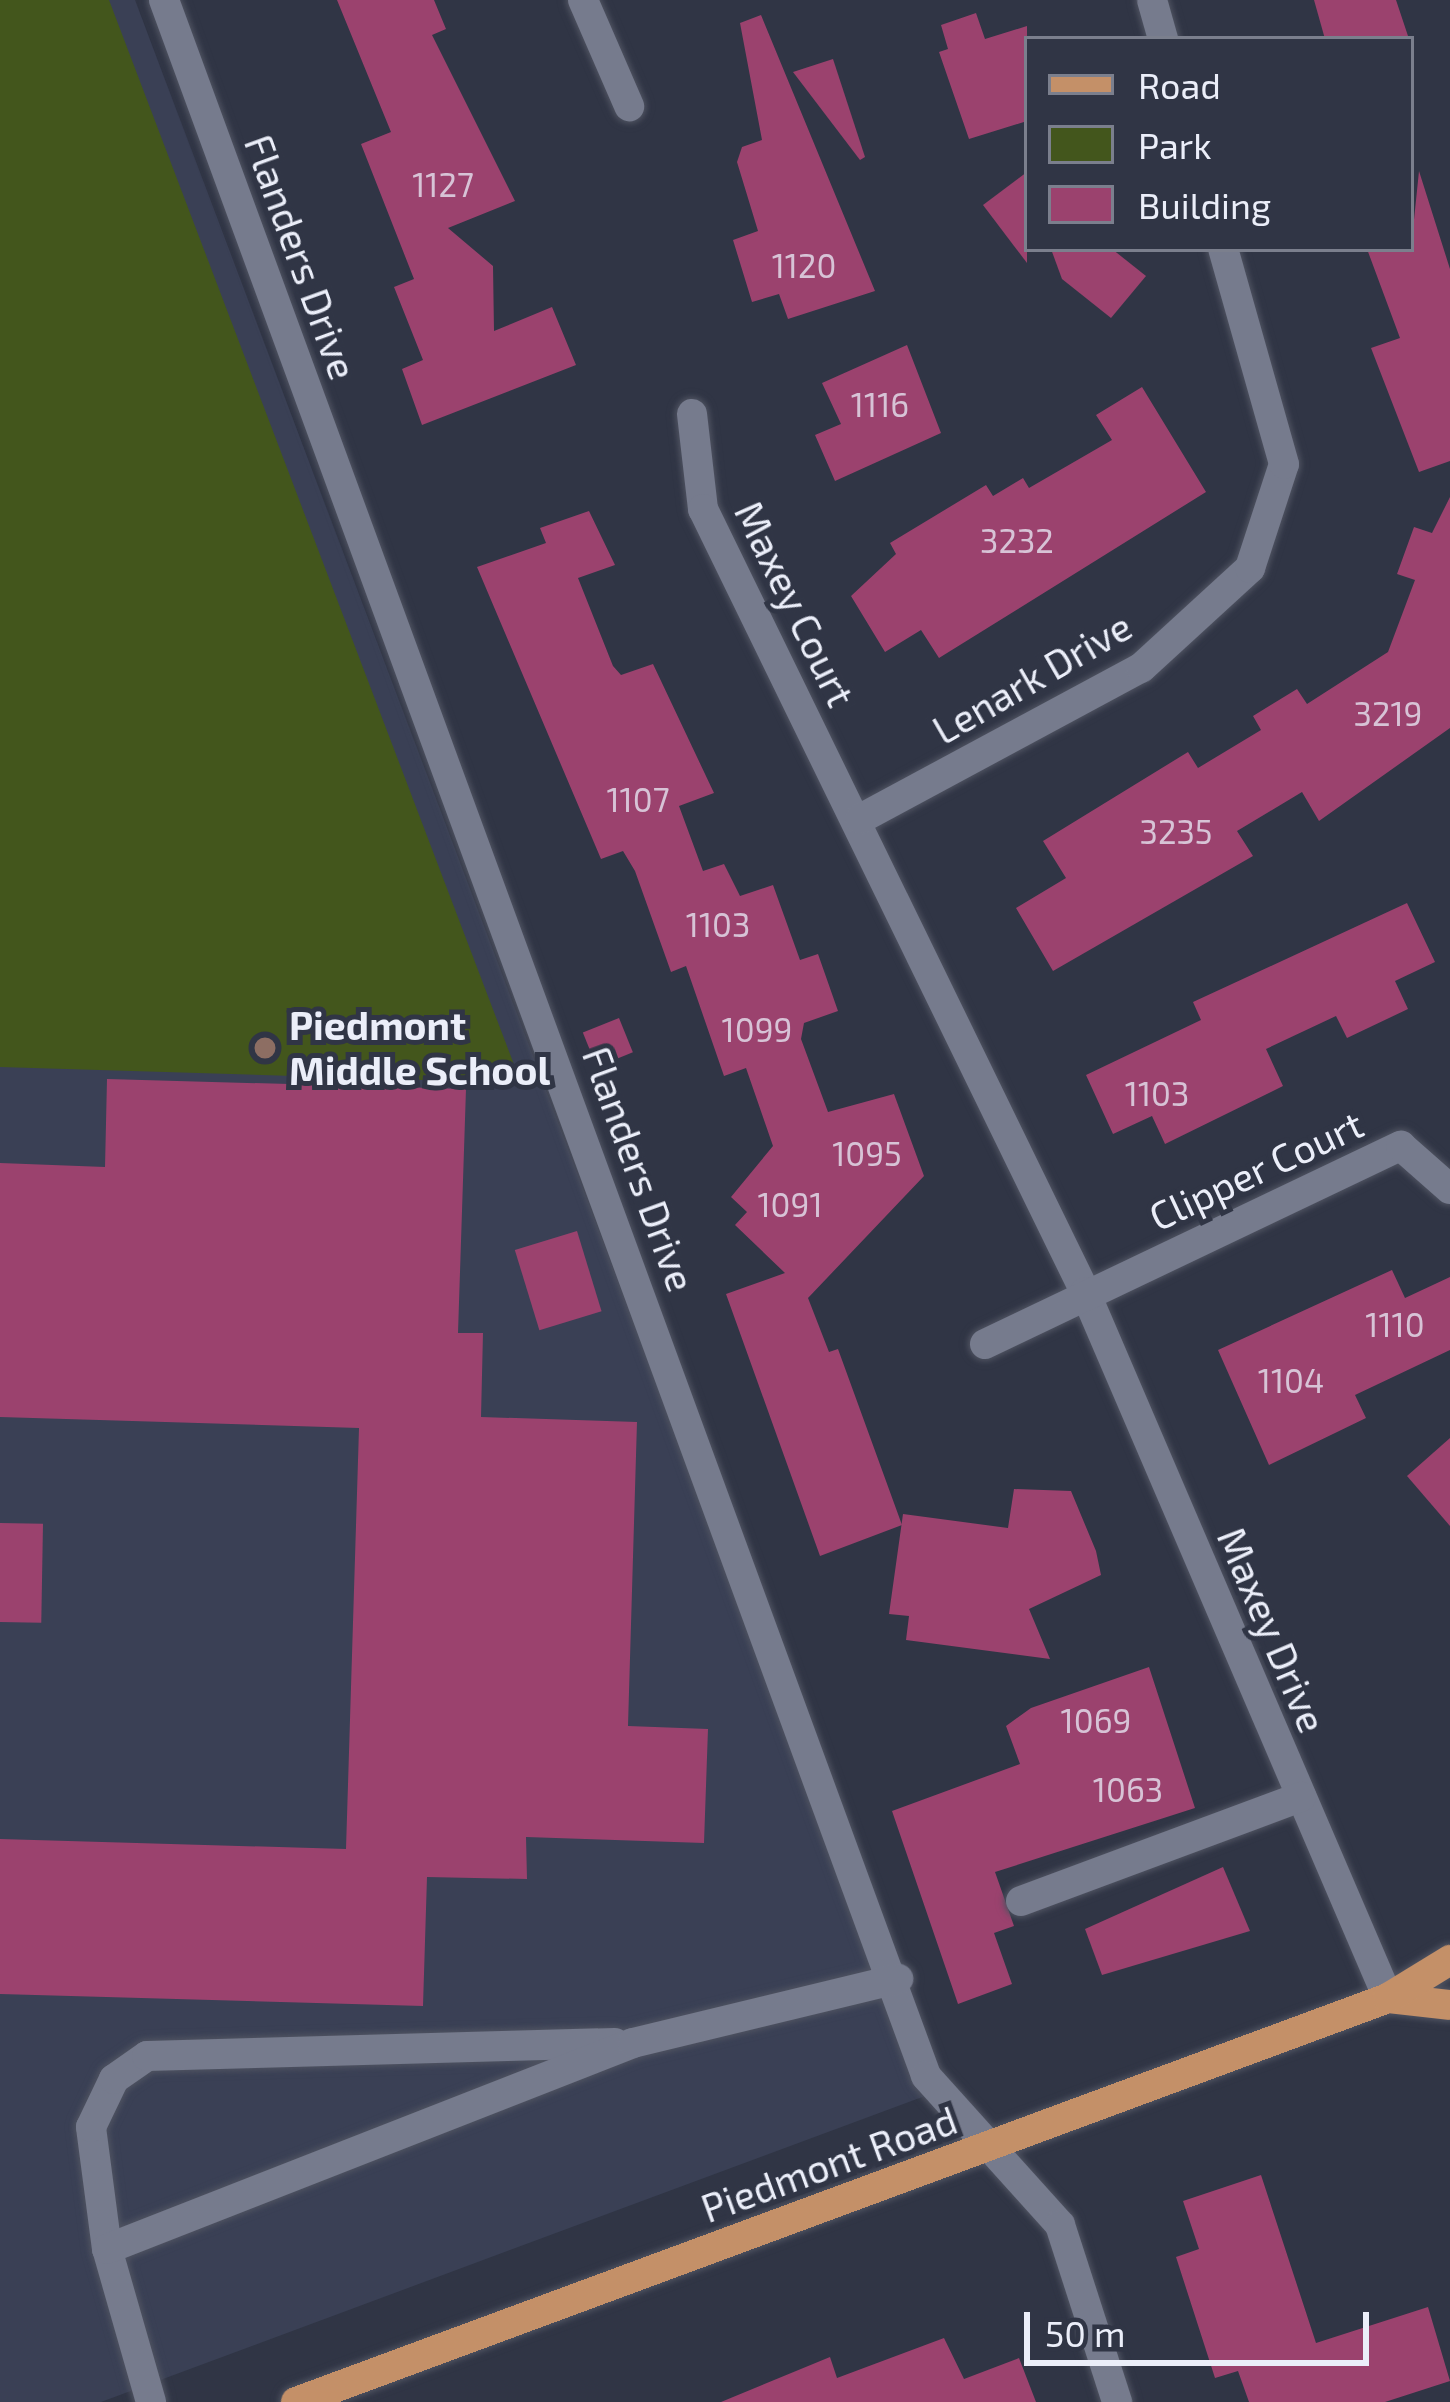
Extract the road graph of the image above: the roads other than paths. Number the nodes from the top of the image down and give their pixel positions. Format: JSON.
{"nodes":[{"id":1,"x":164,"y":0,"type":"edge"},
{"id":2,"x":583,"y":0,"type":"edge"},
{"id":3,"x":1152,"y":0,"type":"edge"},
{"id":4,"x":1162,"y":36,"type":"edge"},
{"id":5,"x":629,"y":106,"type":"dead end"},
{"id":6,"x":1223,"y":252,"type":"edge"},
{"id":7,"x":692,"y":414,"type":"dead end"},
{"id":8,"x":860,"y":819,"type":"junction"},
{"id":9,"x":1450,"y":1189,"type":"edge"},
{"id":10,"x":1085,"y":1292,"type":"junction"},
{"id":11,"x":985,"y":1344,"type":"dead end"},
{"id":12,"x":1301,"y":1797,"type":"junction"},
{"id":13,"x":1021,"y":1901,"type":"dead end"},
{"id":14,"x":1450,"y":1960,"type":"edge"},
{"id":15,"x":898,"y":1979,"type":"junction"},
{"id":16,"x":1388,"y":1998,"type":"junction"},
{"id":17,"x":1450,"y":2005,"type":"edge"},
{"id":18,"x":633,"y":2043,"type":"junction"},
{"id":19,"x":988,"y":2147,"type":"junction"},
{"id":20,"x":107,"y":2248,"type":"junction"},
{"id":21,"x":333,"y":2396,"type":"edge"},
{"id":22,"x":151,"y":2402,"type":"edge"},
{"id":23,"x":296,"y":2402,"type":"edge"},
{"id":24,"x":1117,"y":2402,"type":"edge"}],
"edges":[{"from":1,"to":15,"type":"street","name":"Flanders Drive"},
{"from":2,"to":5,"type":"street"},
{"from":3,"to":4,"type":"street"},
{"from":6,"to":8,"type":"street","name":"Lenark Drive"},
{"from":7,"to":8,"type":"street","name":"Maxey Court"},
{"from":8,"to":10,"type":"street","name":"Maxey Drive"},
{"from":9,"to":10,"type":"street","name":"Clipper Court"},
{"from":10,"to":11,"type":"street"},
{"from":10,"to":12,"type":"street","name":"Maxey Drive"},
{"from":12,"to":13,"type":"street"},
{"from":12,"to":16,"type":"street","name":"Maxey Drive"},
{"from":14,"to":16,"type":"main road","name":"Piedmont Road"},
{"from":15,"to":18,"type":"street"},
{"from":15,"to":19,"type":"street","name":"Flanders Drive"},
{"from":16,"to":17,"type":"main road","name":"Piedmont Road"},
{"from":16,"to":19,"type":"main road","name":"Piedmont Road"},
{"from":18,"to":20,"type":"street"},
{"from":18,"to":20,"type":"street"},
{"from":19,"to":21,"type":"main road","name":"Piedmont Road"},
{"from":19,"to":24,"type":"street","name":"Flanders Drive"},
{"from":20,"to":22,"type":"street"},
{"from":21,"to":23,"type":"main road","name":"Piedmont Road"}]}
